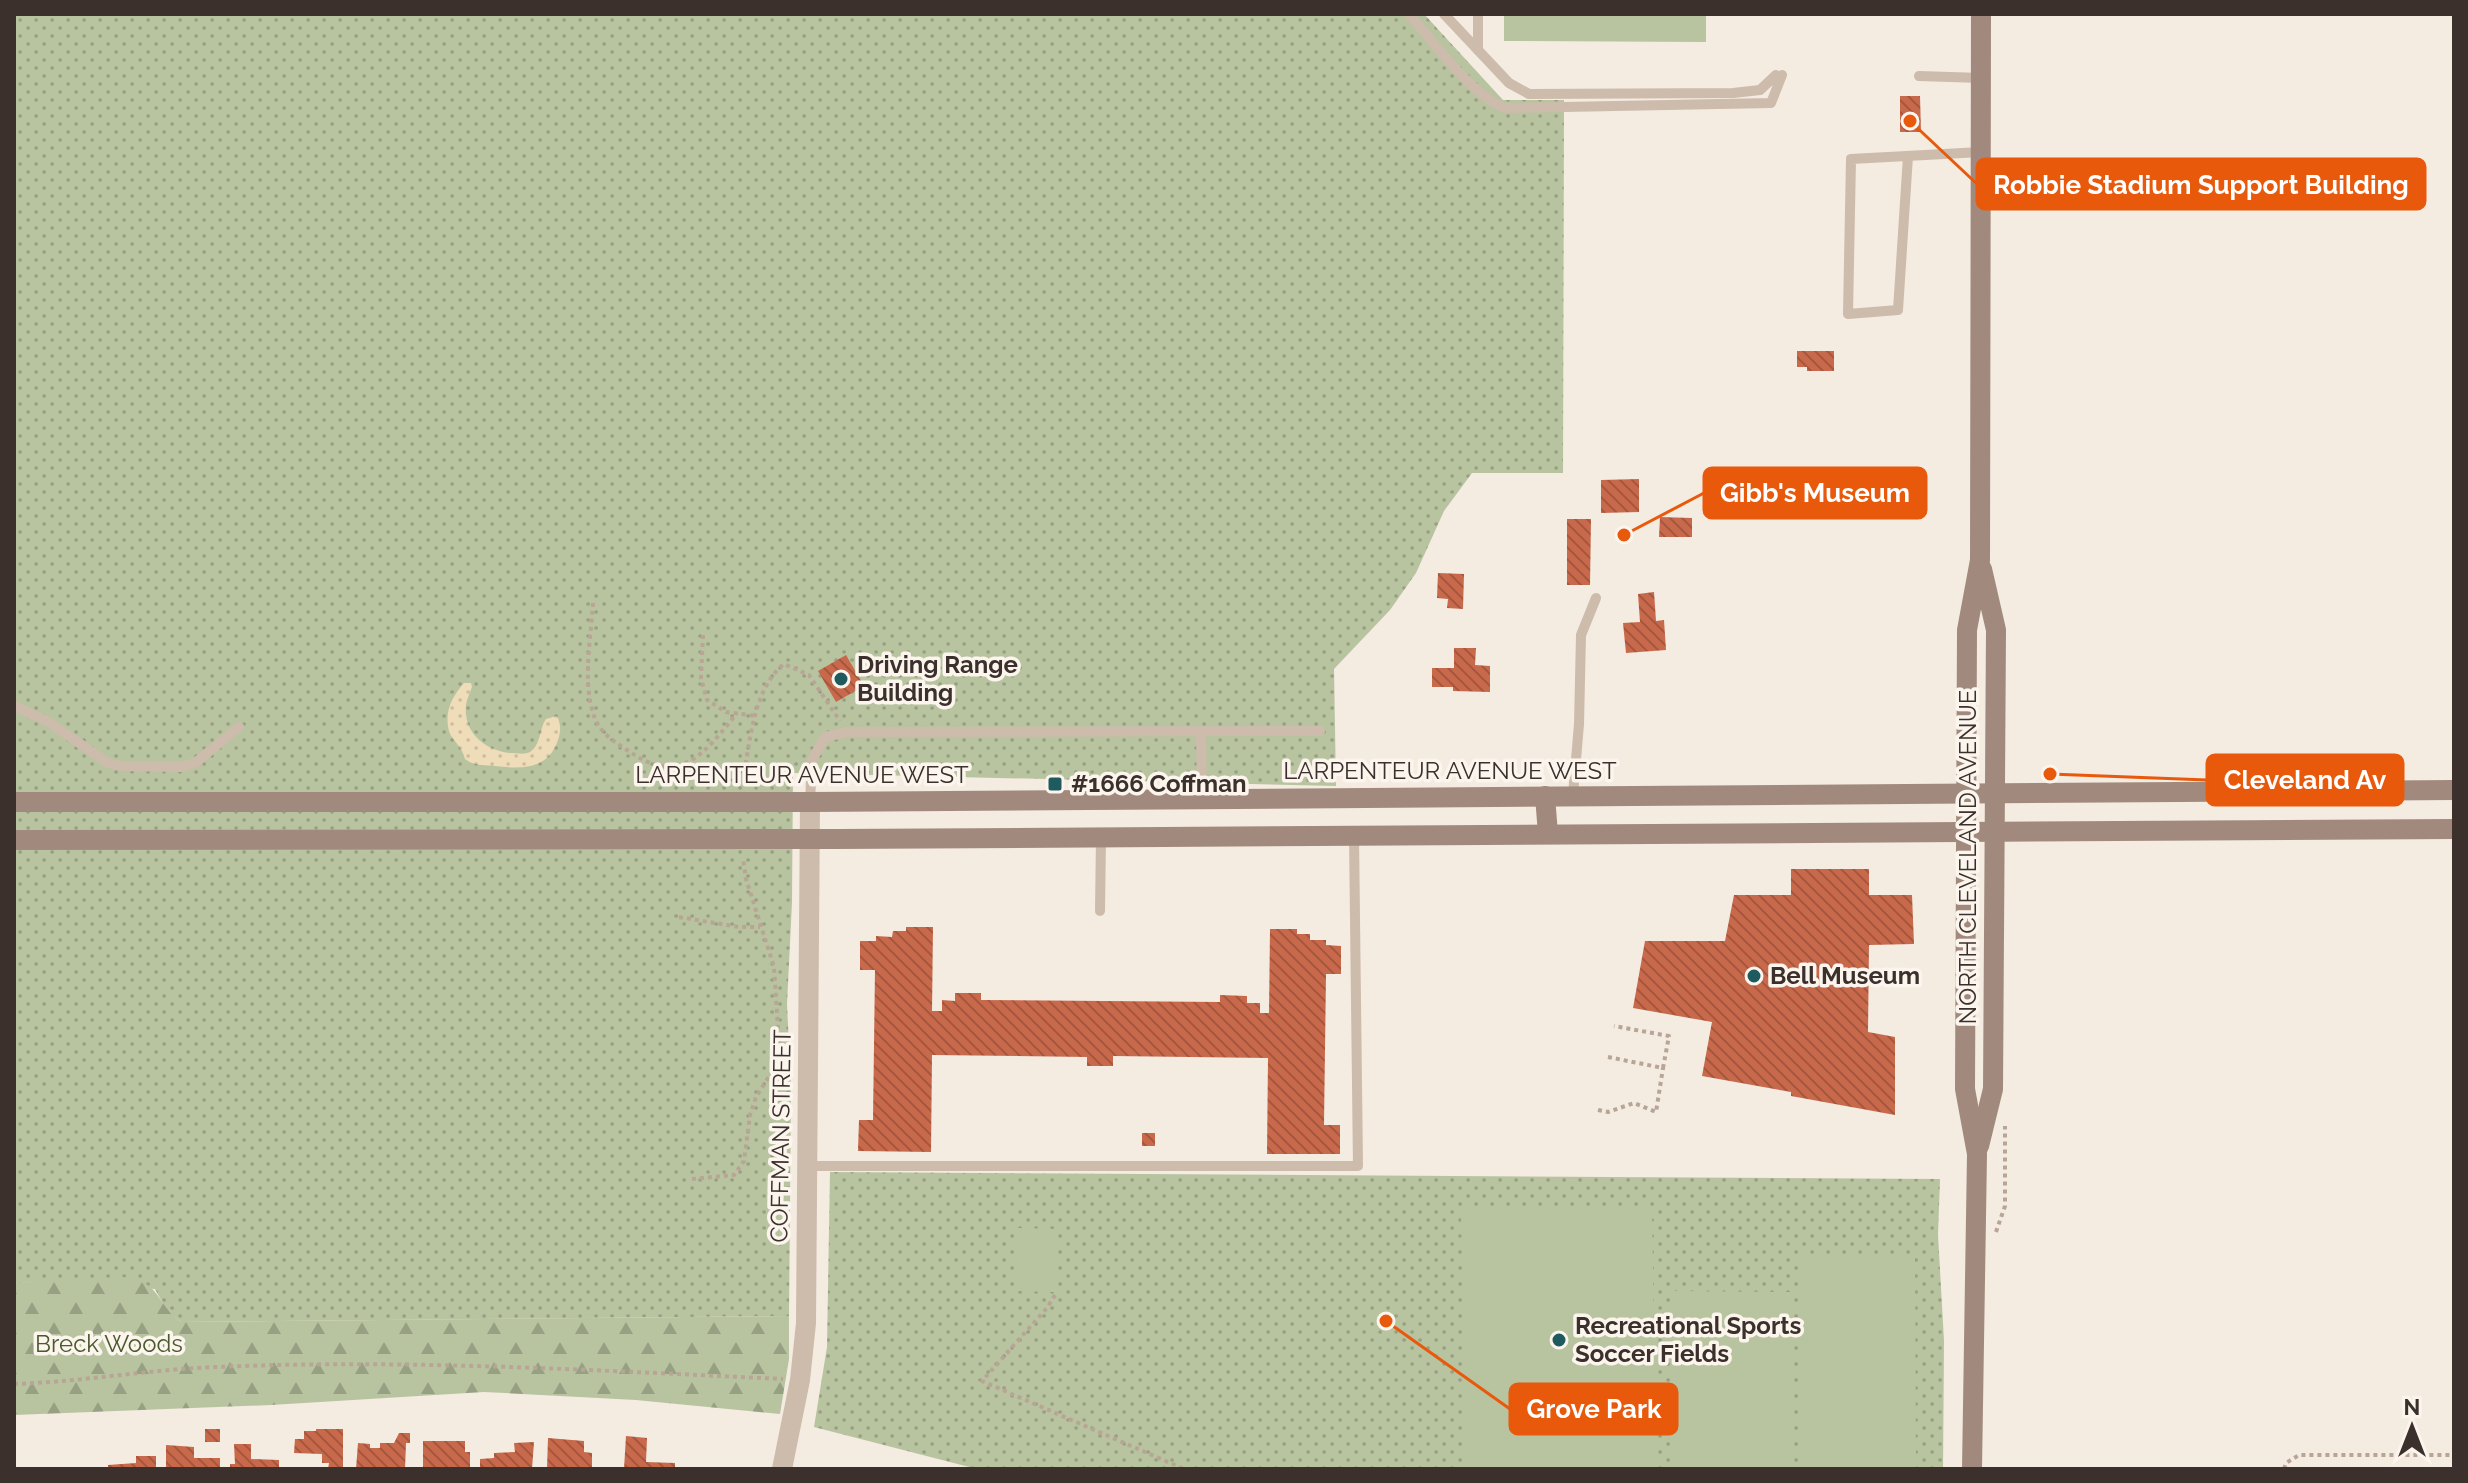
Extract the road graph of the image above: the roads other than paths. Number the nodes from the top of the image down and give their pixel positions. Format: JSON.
{"nodes":[{"id":1,"x":1409,"y":14,"type":"edge"},
{"id":2,"x":1444,"y":14,"type":"edge"},
{"id":3,"x":1478,"y":14,"type":"edge"},
{"id":4,"x":1981,"y":14,"type":"edge"},
{"id":5,"x":1478,"y":50,"type":"junction"},
{"id":6,"x":1919,"y":76,"type":"dead end"},
{"id":7,"x":1981,"y":78,"type":"junction"},
{"id":8,"x":1981,"y":152,"type":"junction"},
{"id":9,"x":1908,"y":156,"type":"junction"},
{"id":10,"x":1980,"y":560,"type":"junction"},
{"id":11,"x":1596,"y":598,"type":"dead end"},
{"id":12,"x":14,"y":706,"type":"edge"},
{"id":13,"x":239,"y":727,"type":"dead end"},
{"id":14,"x":1320,"y":731,"type":"dead end"},
{"id":15,"x":1201,"y":732,"type":"junction"},
{"id":16,"x":2454,"y":790,"type":"edge"},
{"id":17,"x":1967,"y":792,"type":"junction"},
{"id":18,"x":1995,"y":793,"type":"junction"},
{"id":19,"x":1573,"y":795,"type":"junction"},
{"id":20,"x":1545,"y":796,"type":"junction"},
{"id":21,"x":1202,"y":799,"type":"junction"},
{"id":22,"x":14,"y":802,"type":"edge"},
{"id":23,"x":810,"y":802,"type":"junction"},
{"id":24,"x":2454,"y":829,"type":"edge"},
{"id":25,"x":1995,"y":831,"type":"junction"},
{"id":26,"x":1967,"y":832,"type":"junction"},
{"id":27,"x":1548,"y":834,"type":"junction"},
{"id":28,"x":1354,"y":836,"type":"junction"},
{"id":29,"x":1101,"y":837,"type":"junction"},
{"id":30,"x":810,"y":839,"type":"junction"},
{"id":31,"x":14,"y":840,"type":"edge"},
{"id":32,"x":1100,"y":911,"type":"dead end"},
{"id":33,"x":1977,"y":1154,"type":"junction"},
{"id":34,"x":806,"y":1166,"type":"junction"},
{"id":35,"x":782,"y":1469,"type":"edge"},
{"id":36,"x":1972,"y":1469,"type":"edge"}],
"edges":[{"from":1,"to":5,"type":"lane"},
{"from":2,"to":5,"type":"lane"},
{"from":3,"to":5,"type":"lane"},
{"from":4,"to":7,"type":"main road","name":"NORTH CLEVELAND AVENUE"},
{"from":6,"to":7,"type":"lane"},
{"from":7,"to":8,"type":"main road","name":"NORTH CLEVELAND AVENUE"},
{"from":8,"to":9,"type":"lane"},
{"from":8,"to":10,"type":"main road","name":"NORTH CLEVELAND AVENUE"},
{"from":9,"to":9,"type":"lane"},
{"from":10,"to":17,"type":"main road","name":"NORTH CLEVELAND AVENUE"},
{"from":10,"to":18,"type":"main road","name":"NORTH CLEVELAND AVENUE"},
{"from":11,"to":19,"type":"lane"},
{"from":12,"to":13,"type":"lane"},
{"from":14,"to":15,"type":"lane"},
{"from":15,"to":21,"type":"lane"},
{"from":15,"to":23,"type":"lane"},
{"from":16,"to":18,"type":"main road","name":"LARPENTEUR AVENUE WEST"},
{"from":17,"to":18,"type":"main road","name":"LARPENTEUR AVENUE WEST"},
{"from":17,"to":19,"type":"main road","name":"LARPENTEUR AVENUE WEST"},
{"from":17,"to":26,"type":"main road","name":"NORTH CLEVELAND AVENUE"},
{"from":18,"to":25,"type":"main road","name":"NORTH CLEVELAND AVENUE"},
{"from":19,"to":20,"type":"main road","name":"LARPENTEUR AVENUE WEST"},
{"from":20,"to":21,"type":"main road","name":"LARPENTEUR AVENUE WEST"},
{"from":20,"to":27,"type":"main road"},
{"from":21,"to":23,"type":"main road","name":"LARPENTEUR AVENUE WEST"},
{"from":22,"to":23,"type":"main road","name":"LARPENTEUR AVENUE WEST"},
{"from":23,"to":30,"type":"street","name":"COFFMAN STREET"},
{"from":24,"to":25,"type":"main road"},
{"from":25,"to":26,"type":"main road"},
{"from":25,"to":33,"type":"main road","name":"NORTH CLEVELAND AVENUE"},
{"from":26,"to":27,"type":"main road"},
{"from":26,"to":33,"type":"main road","name":"NORTH CLEVELAND AVENUE"},
{"from":27,"to":28,"type":"main road"},
{"from":28,"to":29,"type":"main road"},
{"from":28,"to":34,"type":"lane"},
{"from":29,"to":30,"type":"main road"},
{"from":29,"to":32,"type":"lane"},
{"from":30,"to":31,"type":"main road"},
{"from":30,"to":34,"type":"street","name":"COFFMAN STREET"},
{"from":33,"to":36,"type":"main road","name":"NORTH CLEVELAND AVENUE"},
{"from":34,"to":35,"type":"street","name":"COFFMAN STREET"}]}
